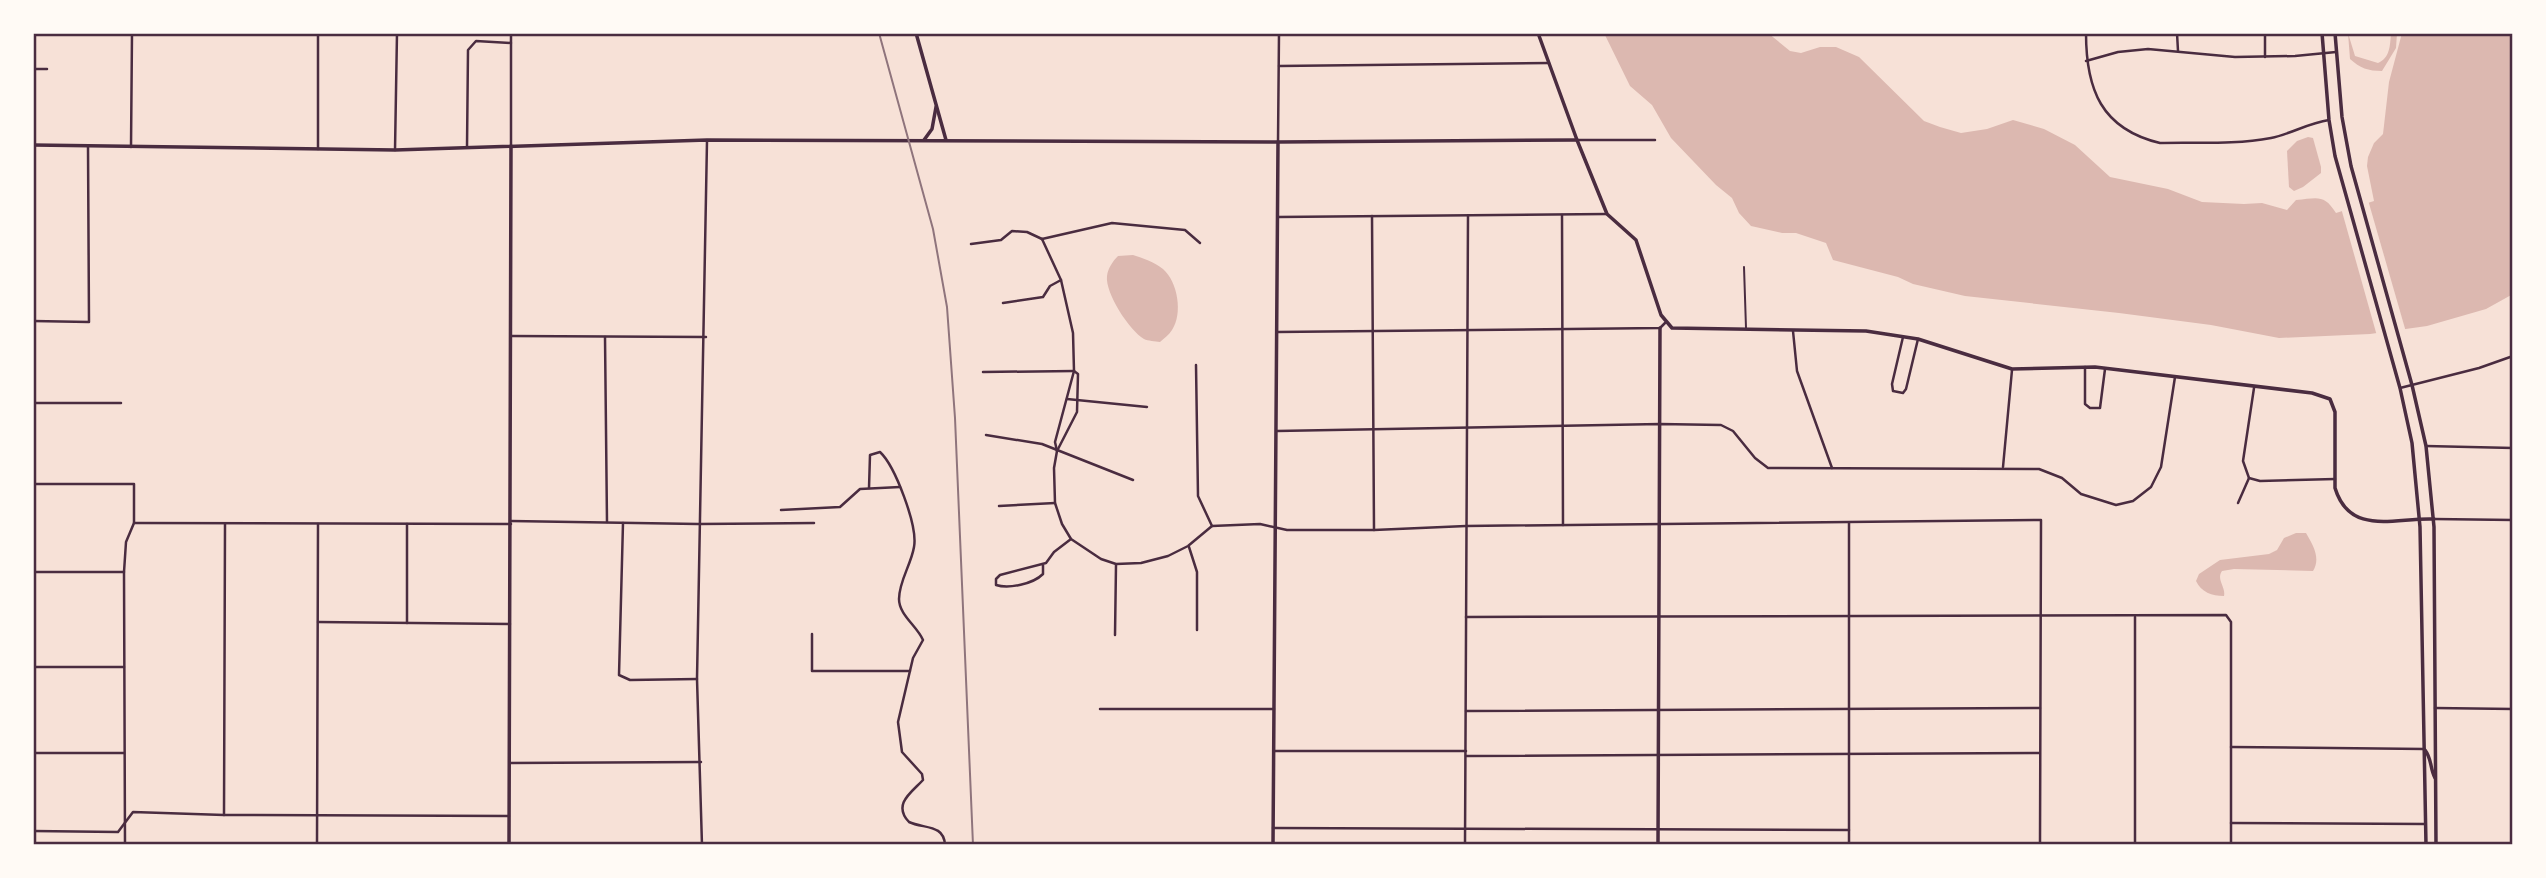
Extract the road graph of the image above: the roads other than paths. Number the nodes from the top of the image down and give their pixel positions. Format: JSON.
{"nodes":[{"id":1,"x":132,"y":33,"type":"edge"},
{"id":2,"x":318,"y":33,"type":"edge"},
{"id":3,"x":397,"y":33,"type":"edge"},
{"id":4,"x":511,"y":33,"type":"edge"},
{"id":5,"x":916,"y":33,"type":"edge"},
{"id":6,"x":1279,"y":33,"type":"edge"},
{"id":7,"x":1538,"y":33,"type":"edge"},
{"id":8,"x":2086,"y":33,"type":"edge"},
{"id":9,"x":2176,"y":33,"type":"edge"},
{"id":10,"x":2265,"y":33,"type":"edge"},
{"id":11,"x":2322,"y":33,"type":"edge"},
{"id":12,"x":2335,"y":33,"type":"edge"},
{"id":13,"x":511,"y":43,"type":"junction"},
{"id":14,"x":2178,"y":51,"type":"junction"},
{"id":15,"x":2336,"y":52,"type":"junction"},
{"id":16,"x":2322,"y":53,"type":"junction"},
{"id":17,"x":2265,"y":57,"type":"junction"},
{"id":18,"x":2086,"y":61,"type":"junction"},
{"id":19,"x":1549,"y":63,"type":"junction"},
{"id":20,"x":1279,"y":66,"type":"junction"},
{"id":21,"x":33,"y":69,"type":"edge"},
{"id":22,"x":47,"y":69,"type":"dead end"},
{"id":23,"x":936,"y":104,"type":"junction"},
{"id":24,"x":2329,"y":120,"type":"junction"},
{"id":25,"x":707,"y":140,"type":"junction"},
{"id":26,"x":924,"y":140,"type":"junction"},
{"id":27,"x":946,"y":140,"type":"junction"},
{"id":28,"x":1577,"y":140,"type":"junction"},
{"id":29,"x":1656,"y":141,"type":"dead end"},
{"id":30,"x":1278,"y":142,"type":"junction"},
{"id":31,"x":33,"y":145,"type":"edge"},
{"id":32,"x":88,"y":146,"type":"junction"},
{"id":33,"x":511,"y":146,"type":"junction"},
{"id":34,"x":131,"y":147,"type":"junction"},
{"id":35,"x":467,"y":147,"type":"junction"},
{"id":36,"x":318,"y":149,"type":"junction"},
{"id":37,"x":395,"y":150,"type":"junction"},
{"id":38,"x":1607,"y":214,"type":"junction"},
{"id":39,"x":1562,"y":215,"type":"junction"},
{"id":40,"x":1372,"y":216,"type":"junction"},
{"id":41,"x":1468,"y":216,"type":"junction"},
{"id":42,"x":1278,"y":217,"type":"junction"},
{"id":43,"x":1042,"y":239,"type":"junction"},
{"id":44,"x":1200,"y":243,"type":"dead end"},
{"id":45,"x":971,"y":244,"type":"dead end"},
{"id":46,"x":1744,"y":267,"type":"dead end"},
{"id":47,"x":1061,"y":280,"type":"junction"},
{"id":48,"x":1003,"y":303,"type":"dead end"},
{"id":49,"x":33,"y":321,"type":"edge"},
{"id":50,"x":1665,"y":323,"type":"junction"},
{"id":51,"x":1660,"y":328,"type":"junction"},
{"id":52,"x":1563,"y":330,"type":"junction"},
{"id":53,"x":1746,"y":330,"type":"junction"},
{"id":54,"x":1793,"y":330,"type":"junction"},
{"id":55,"x":1373,"y":331,"type":"junction"},
{"id":56,"x":1468,"y":331,"type":"junction"},
{"id":57,"x":1277,"y":332,"type":"junction"},
{"id":58,"x":511,"y":336,"type":"junction"},
{"id":59,"x":605,"y":336,"type":"junction"},
{"id":60,"x":704,"y":337,"type":"junction"},
{"id":61,"x":1903,"y":337,"type":"junction"},
{"id":62,"x":1919,"y":339,"type":"junction"},
{"id":63,"x":2513,"y":356,"type":"edge"},
{"id":64,"x":1196,"y":365,"type":"dead end"},
{"id":65,"x":2085,"y":367,"type":"junction"},
{"id":66,"x":2012,"y":369,"type":"junction"},
{"id":67,"x":2105,"y":369,"type":"junction"},
{"id":68,"x":1074,"y":370,"type":"junction"},
{"id":69,"x":983,"y":372,"type":"dead end"},
{"id":70,"x":2175,"y":377,"type":"junction"},
{"id":71,"x":2412,"y":385,"type":"junction"},
{"id":72,"x":2254,"y":388,"type":"junction"},
{"id":73,"x":2400,"y":388,"type":"junction"},
{"id":74,"x":1067,"y":399,"type":"junction"},
{"id":75,"x":1078,"y":400,"type":"junction"},
{"id":76,"x":33,"y":402,"type":"edge"},
{"id":77,"x":121,"y":403,"type":"dead end"},
{"id":78,"x":1147,"y":407,"type":"dead end"},
{"id":79,"x":1660,"y":424,"type":"junction"},
{"id":80,"x":1466,"y":426,"type":"junction"},
{"id":81,"x":1561,"y":426,"type":"junction"},
{"id":82,"x":1374,"y":430,"type":"junction"},
{"id":83,"x":1276,"y":431,"type":"junction"},
{"id":84,"x":986,"y":435,"type":"dead end"},
{"id":85,"x":2426,"y":446,"type":"junction"},
{"id":86,"x":2513,"y":448,"type":"edge"},
{"id":87,"x":1057,"y":451,"type":"junction"},
{"id":88,"x":2003,"y":467,"type":"junction"},
{"id":89,"x":1832,"y":468,"type":"junction"},
{"id":90,"x":2249,"y":478,"type":"junction"},
{"id":91,"x":2335,"y":479,"type":"junction"},
{"id":92,"x":1133,"y":480,"type":"dead end"},
{"id":93,"x":33,"y":484,"type":"edge"},
{"id":94,"x":900,"y":487,"type":"junction"},
{"id":95,"x":869,"y":488,"type":"junction"},
{"id":96,"x":1055,"y":503,"type":"junction"},
{"id":97,"x":2238,"y":503,"type":"dead end"},
{"id":98,"x":999,"y":506,"type":"dead end"},
{"id":99,"x":781,"y":510,"type":"dead end"},
{"id":100,"x":2420,"y":518,"type":"junction"},
{"id":101,"x":2434,"y":519,"type":"junction"},
{"id":102,"x":2513,"y":520,"type":"edge"},
{"id":103,"x":511,"y":522,"type":"junction"},
{"id":104,"x":1849,"y":522,"type":"junction"},
{"id":105,"x":134,"y":523,"type":"junction"},
{"id":106,"x":607,"y":523,"type":"junction"},
{"id":107,"x":623,"y":523,"type":"junction"},
{"id":108,"x":814,"y":523,"type":"dead end"},
{"id":109,"x":225,"y":524,"type":"junction"},
{"id":110,"x":318,"y":524,"type":"junction"},
{"id":111,"x":407,"y":524,"type":"junction"},
{"id":112,"x":698,"y":524,"type":"junction"},
{"id":113,"x":1659,"y":524,"type":"junction"},
{"id":114,"x":1563,"y":525,"type":"junction"},
{"id":115,"x":1212,"y":526,"type":"junction"},
{"id":116,"x":1466,"y":526,"type":"junction"},
{"id":117,"x":1276,"y":527,"type":"junction"},
{"id":118,"x":1374,"y":530,"type":"junction"},
{"id":119,"x":1070,"y":539,"type":"junction"},
{"id":120,"x":1188,"y":546,"type":"junction"},
{"id":121,"x":1043,"y":564,"type":"junction"},
{"id":122,"x":1116,"y":564,"type":"junction"},
{"id":123,"x":33,"y":572,"type":"edge"},
{"id":124,"x":124,"y":572,"type":"junction"},
{"id":125,"x":2135,"y":615,"type":"junction"},
{"id":126,"x":1849,"y":616,"type":"junction"},
{"id":127,"x":2041,"y":616,"type":"junction"},
{"id":128,"x":1466,"y":617,"type":"junction"},
{"id":129,"x":1659,"y":617,"type":"junction"},
{"id":130,"x":318,"y":622,"type":"junction"},
{"id":131,"x":407,"y":622,"type":"junction"},
{"id":132,"x":510,"y":624,"type":"junction"},
{"id":133,"x":1197,"y":630,"type":"dead end"},
{"id":134,"x":812,"y":634,"type":"dead end"},
{"id":135,"x":1115,"y":635,"type":"dead end"},
{"id":136,"x":33,"y":667,"type":"edge"},
{"id":137,"x":124,"y":667,"type":"junction"},
{"id":138,"x":910,"y":671,"type":"junction"},
{"id":139,"x":697,"y":679,"type":"junction"},
{"id":140,"x":2040,"y":708,"type":"junction"},
{"id":141,"x":2435,"y":708,"type":"junction"},
{"id":142,"x":1100,"y":709,"type":"dead end"},
{"id":143,"x":1274,"y":709,"type":"junction"},
{"id":144,"x":2513,"y":709,"type":"edge"},
{"id":145,"x":1466,"y":711,"type":"junction"},
{"id":146,"x":1658,"y":711,"type":"junction"},
{"id":147,"x":1849,"y":711,"type":"junction"},
{"id":148,"x":2231,"y":747,"type":"junction"},
{"id":149,"x":2424,"y":749,"type":"junction"},
{"id":150,"x":1274,"y":751,"type":"junction"},
{"id":151,"x":1466,"y":751,"type":"junction"},
{"id":152,"x":33,"y":753,"type":"edge"},
{"id":153,"x":126,"y":753,"type":"junction"},
{"id":154,"x":2039,"y":753,"type":"junction"},
{"id":155,"x":1849,"y":755,"type":"junction"},
{"id":156,"x":1466,"y":756,"type":"junction"},
{"id":157,"x":1658,"y":756,"type":"junction"},
{"id":158,"x":701,"y":762,"type":"junction"},
{"id":159,"x":510,"y":763,"type":"junction"},
{"id":160,"x":2436,"y":780,"type":"junction"},
{"id":161,"x":224,"y":815,"type":"junction"},
{"id":162,"x":317,"y":816,"type":"junction"},
{"id":163,"x":509,"y":816,"type":"junction"},
{"id":164,"x":126,"y":821,"type":"junction"},
{"id":165,"x":2231,"y":823,"type":"junction"},
{"id":166,"x":2425,"y":824,"type":"junction"},
{"id":167,"x":1273,"y":828,"type":"junction"},
{"id":168,"x":1465,"y":829,"type":"junction"},
{"id":169,"x":1658,"y":829,"type":"junction"},
{"id":170,"x":1849,"y":830,"type":"junction"},
{"id":171,"x":33,"y":831,"type":"edge"},
{"id":172,"x":125,"y":845,"type":"edge"},
{"id":173,"x":317,"y":845,"type":"edge"},
{"id":174,"x":509,"y":845,"type":"edge"},
{"id":175,"x":702,"y":845,"type":"edge"},
{"id":176,"x":945,"y":845,"type":"edge"},
{"id":177,"x":1273,"y":845,"type":"edge"},
{"id":178,"x":1465,"y":845,"type":"edge"},
{"id":179,"x":1658,"y":845,"type":"edge"},
{"id":180,"x":1849,"y":845,"type":"edge"},
{"id":181,"x":2039,"y":845,"type":"edge"},
{"id":182,"x":2135,"y":845,"type":"edge"},
{"id":183,"x":2231,"y":845,"type":"edge"},
{"id":184,"x":2426,"y":845,"type":"edge"},
{"id":185,"x":2436,"y":845,"type":"edge"}],
"edges":[{"from":1,"to":34,"type":"street"},
{"from":2,"to":36,"type":"street"},
{"from":3,"to":37,"type":"street"},
{"from":4,"to":13,"type":"street"},
{"from":5,"to":23,"type":"street"},
{"from":6,"to":20,"type":"street"},
{"from":7,"to":19,"type":"street"},
{"from":8,"to":18,"type":"street"},
{"from":9,"to":14,"type":"street"},
{"from":10,"to":17,"type":"street"},
{"from":11,"to":16,"type":"street"},
{"from":12,"to":15,"type":"street"},
{"from":13,"to":33,"type":"street"},
{"from":13,"to":35,"type":"street"},
{"from":14,"to":17,"type":"street"},
{"from":14,"to":18,"type":"street"},
{"from":15,"to":16,"type":"street"},
{"from":15,"to":71,"type":"street"},
{"from":16,"to":17,"type":"street"},
{"from":16,"to":24,"type":"street"},
{"from":18,"to":24,"type":"street"},
{"from":19,"to":20,"type":"street"},
{"from":19,"to":28,"type":"street"},
{"from":20,"to":30,"type":"street"},
{"from":21,"to":22,"type":"street"},
{"from":23,"to":26,"type":"street"},
{"from":23,"to":27,"type":"street"},
{"from":24,"to":73,"type":"street"},
{"from":25,"to":26,"type":"street"},
{"from":25,"to":33,"type":"street"},
{"from":25,"to":60,"type":"street"},
{"from":26,"to":27,"type":"street"},
{"from":27,"to":30,"type":"street"},
{"from":28,"to":29,"type":"street"},
{"from":28,"to":30,"type":"street"},
{"from":28,"to":38,"type":"street"},
{"from":30,"to":42,"type":"street"},
{"from":31,"to":32,"type":"street"},
{"from":32,"to":34,"type":"street"},
{"from":32,"to":49,"type":"street"},
{"from":33,"to":35,"type":"street"},
{"from":33,"to":58,"type":"street"},
{"from":34,"to":36,"type":"street"},
{"from":35,"to":37,"type":"street"},
{"from":36,"to":37,"type":"street"},
{"from":38,"to":39,"type":"street"},
{"from":38,"to":50,"type":"street"},
{"from":39,"to":41,"type":"street"},
{"from":39,"to":52,"type":"street"},
{"from":40,"to":41,"type":"street"},
{"from":40,"to":42,"type":"street"},
{"from":40,"to":55,"type":"street"},
{"from":41,"to":56,"type":"street"},
{"from":42,"to":57,"type":"street"},
{"from":43,"to":44,"type":"street"},
{"from":43,"to":45,"type":"street"},
{"from":43,"to":47,"type":"street"},
{"from":46,"to":53,"type":"lane"},
{"from":47,"to":48,"type":"street"},
{"from":47,"to":68,"type":"street"},
{"from":50,"to":51,"type":"street"},
{"from":50,"to":53,"type":"street"},
{"from":51,"to":52,"type":"street"},
{"from":51,"to":79,"type":"street"},
{"from":52,"to":56,"type":"street"},
{"from":52,"to":81,"type":"street"},
{"from":53,"to":54,"type":"street"},
{"from":54,"to":61,"type":"street"},
{"from":54,"to":89,"type":"street"},
{"from":55,"to":56,"type":"street"},
{"from":55,"to":57,"type":"street"},
{"from":55,"to":82,"type":"street"},
{"from":56,"to":80,"type":"street"},
{"from":57,"to":83,"type":"street"},
{"from":58,"to":59,"type":"street"},
{"from":58,"to":103,"type":"street"},
{"from":59,"to":60,"type":"street"},
{"from":59,"to":106,"type":"street"},
{"from":60,"to":112,"type":"street"},
{"from":61,"to":62,"type":"street"},
{"from":61,"to":62,"type":"street"},
{"from":62,"to":66,"type":"street"},
{"from":63,"to":71,"type":"street"},
{"from":64,"to":115,"type":"street"},
{"from":65,"to":66,"type":"street"},
{"from":65,"to":67,"type":"street"},
{"from":65,"to":67,"type":"street"},
{"from":66,"to":88,"type":"street"},
{"from":67,"to":70,"type":"street"},
{"from":68,"to":69,"type":"street"},
{"from":68,"to":74,"type":"street"},
{"from":68,"to":75,"type":"street"},
{"from":70,"to":72,"type":"street"},
{"from":70,"to":88,"type":"street"},
{"from":71,"to":73,"type":"street"},
{"from":71,"to":85,"type":"street"},
{"from":72,"to":90,"type":"street"},
{"from":72,"to":91,"type":"street"},
{"from":73,"to":100,"type":"street"},
{"from":74,"to":75,"type":"street"},
{"from":74,"to":87,"type":"street"},
{"from":75,"to":78,"type":"street"},
{"from":75,"to":87,"type":"street"},
{"from":76,"to":77,"type":"street"},
{"from":79,"to":81,"type":"street"},
{"from":79,"to":89,"type":"street"},
{"from":79,"to":113,"type":"street"},
{"from":80,"to":81,"type":"street"},
{"from":80,"to":82,"type":"street"},
{"from":80,"to":116,"type":"street"},
{"from":81,"to":114,"type":"street"},
{"from":82,"to":83,"type":"street"},
{"from":82,"to":118,"type":"street"},
{"from":83,"to":117,"type":"street"},
{"from":84,"to":87,"type":"street"},
{"from":85,"to":86,"type":"street"},
{"from":85,"to":101,"type":"street"},
{"from":87,"to":92,"type":"street"},
{"from":87,"to":96,"type":"street"},
{"from":88,"to":89,"type":"street"},
{"from":90,"to":91,"type":"street"},
{"from":90,"to":97,"type":"street"},
{"from":91,"to":100,"type":"street"},
{"from":93,"to":105,"type":"street"},
{"from":94,"to":95,"type":"street"},
{"from":94,"to":95,"type":"street"},
{"from":94,"to":138,"type":"street"},
{"from":95,"to":99,"type":"street"},
{"from":96,"to":98,"type":"street"},
{"from":96,"to":119,"type":"street"},
{"from":100,"to":101,"type":"street"},
{"from":100,"to":149,"type":"street"},
{"from":101,"to":102,"type":"street"},
{"from":101,"to":141,"type":"street"},
{"from":103,"to":106,"type":"street"},
{"from":103,"to":111,"type":"street"},
{"from":103,"to":132,"type":"street"},
{"from":104,"to":113,"type":"street"},
{"from":104,"to":126,"type":"street"},
{"from":104,"to":127,"type":"street"},
{"from":105,"to":109,"type":"street"},
{"from":105,"to":124,"type":"street"},
{"from":106,"to":107,"type":"street"},
{"from":107,"to":112,"type":"street"},
{"from":107,"to":139,"type":"street"},
{"from":108,"to":112,"type":"street"},
{"from":109,"to":110,"type":"street"},
{"from":109,"to":161,"type":"street"},
{"from":110,"to":111,"type":"street"},
{"from":110,"to":130,"type":"street"},
{"from":111,"to":131,"type":"street"},
{"from":112,"to":139,"type":"street"},
{"from":113,"to":114,"type":"street"},
{"from":113,"to":129,"type":"street"},
{"from":114,"to":116,"type":"street"},
{"from":115,"to":117,"type":"street"},
{"from":115,"to":120,"type":"street"},
{"from":116,"to":118,"type":"street"},
{"from":116,"to":128,"type":"street"},
{"from":117,"to":118,"type":"street"},
{"from":117,"to":143,"type":"street"},
{"from":119,"to":121,"type":"street"},
{"from":119,"to":122,"type":"street"},
{"from":120,"to":122,"type":"street"},
{"from":120,"to":133,"type":"street"},
{"from":121,"to":121,"type":"street"},
{"from":122,"to":135,"type":"street"},
{"from":123,"to":124,"type":"street"},
{"from":124,"to":137,"type":"street"},
{"from":125,"to":127,"type":"street"},
{"from":125,"to":148,"type":"street"},
{"from":125,"to":182,"type":"street"},
{"from":126,"to":127,"type":"street"},
{"from":126,"to":129,"type":"street"},
{"from":126,"to":147,"type":"street"},
{"from":127,"to":140,"type":"street"},
{"from":128,"to":129,"type":"street"},
{"from":128,"to":145,"type":"street"},
{"from":129,"to":146,"type":"street"},
{"from":130,"to":131,"type":"street"},
{"from":130,"to":162,"type":"street"},
{"from":131,"to":132,"type":"street"},
{"from":132,"to":159,"type":"street"},
{"from":134,"to":138,"type":"street"},
{"from":136,"to":137,"type":"street"},
{"from":137,"to":153,"type":"street"},
{"from":138,"to":176,"type":"street"},
{"from":139,"to":158,"type":"street"},
{"from":140,"to":147,"type":"street"},
{"from":140,"to":154,"type":"street"},
{"from":141,"to":144,"type":"street"},
{"from":141,"to":160,"type":"street"},
{"from":142,"to":143,"type":"street"},
{"from":143,"to":150,"type":"street"},
{"from":145,"to":146,"type":"street"},
{"from":145,"to":151,"type":"street"},
{"from":146,"to":147,"type":"street"},
{"from":146,"to":157,"type":"street"},
{"from":147,"to":155,"type":"street"},
{"from":148,"to":149,"type":"street"},
{"from":148,"to":165,"type":"street"},
{"from":149,"to":160,"type":"street"},
{"from":149,"to":166,"type":"street"},
{"from":150,"to":151,"type":"street"},
{"from":150,"to":167,"type":"street"},
{"from":151,"to":156,"type":"street"},
{"from":152,"to":153,"type":"street"},
{"from":153,"to":164,"type":"street"},
{"from":154,"to":155,"type":"street"},
{"from":154,"to":181,"type":"street"},
{"from":155,"to":157,"type":"street"},
{"from":155,"to":170,"type":"street"},
{"from":156,"to":157,"type":"street"},
{"from":156,"to":168,"type":"street"},
{"from":157,"to":169,"type":"street"},
{"from":158,"to":159,"type":"street"},
{"from":158,"to":175,"type":"street"},
{"from":159,"to":163,"type":"street"},
{"from":160,"to":185,"type":"street"},
{"from":161,"to":162,"type":"street"},
{"from":161,"to":164,"type":"street"},
{"from":162,"to":163,"type":"street"},
{"from":162,"to":173,"type":"street"},
{"from":163,"to":174,"type":"street"},
{"from":164,"to":171,"type":"street"},
{"from":164,"to":172,"type":"street"},
{"from":165,"to":166,"type":"street"},
{"from":165,"to":183,"type":"street"},
{"from":166,"to":184,"type":"street"},
{"from":167,"to":168,"type":"street"},
{"from":167,"to":177,"type":"street"},
{"from":168,"to":169,"type":"street"},
{"from":168,"to":178,"type":"street"},
{"from":169,"to":170,"type":"street"},
{"from":169,"to":179,"type":"street"},
{"from":170,"to":180,"type":"street"}]}
